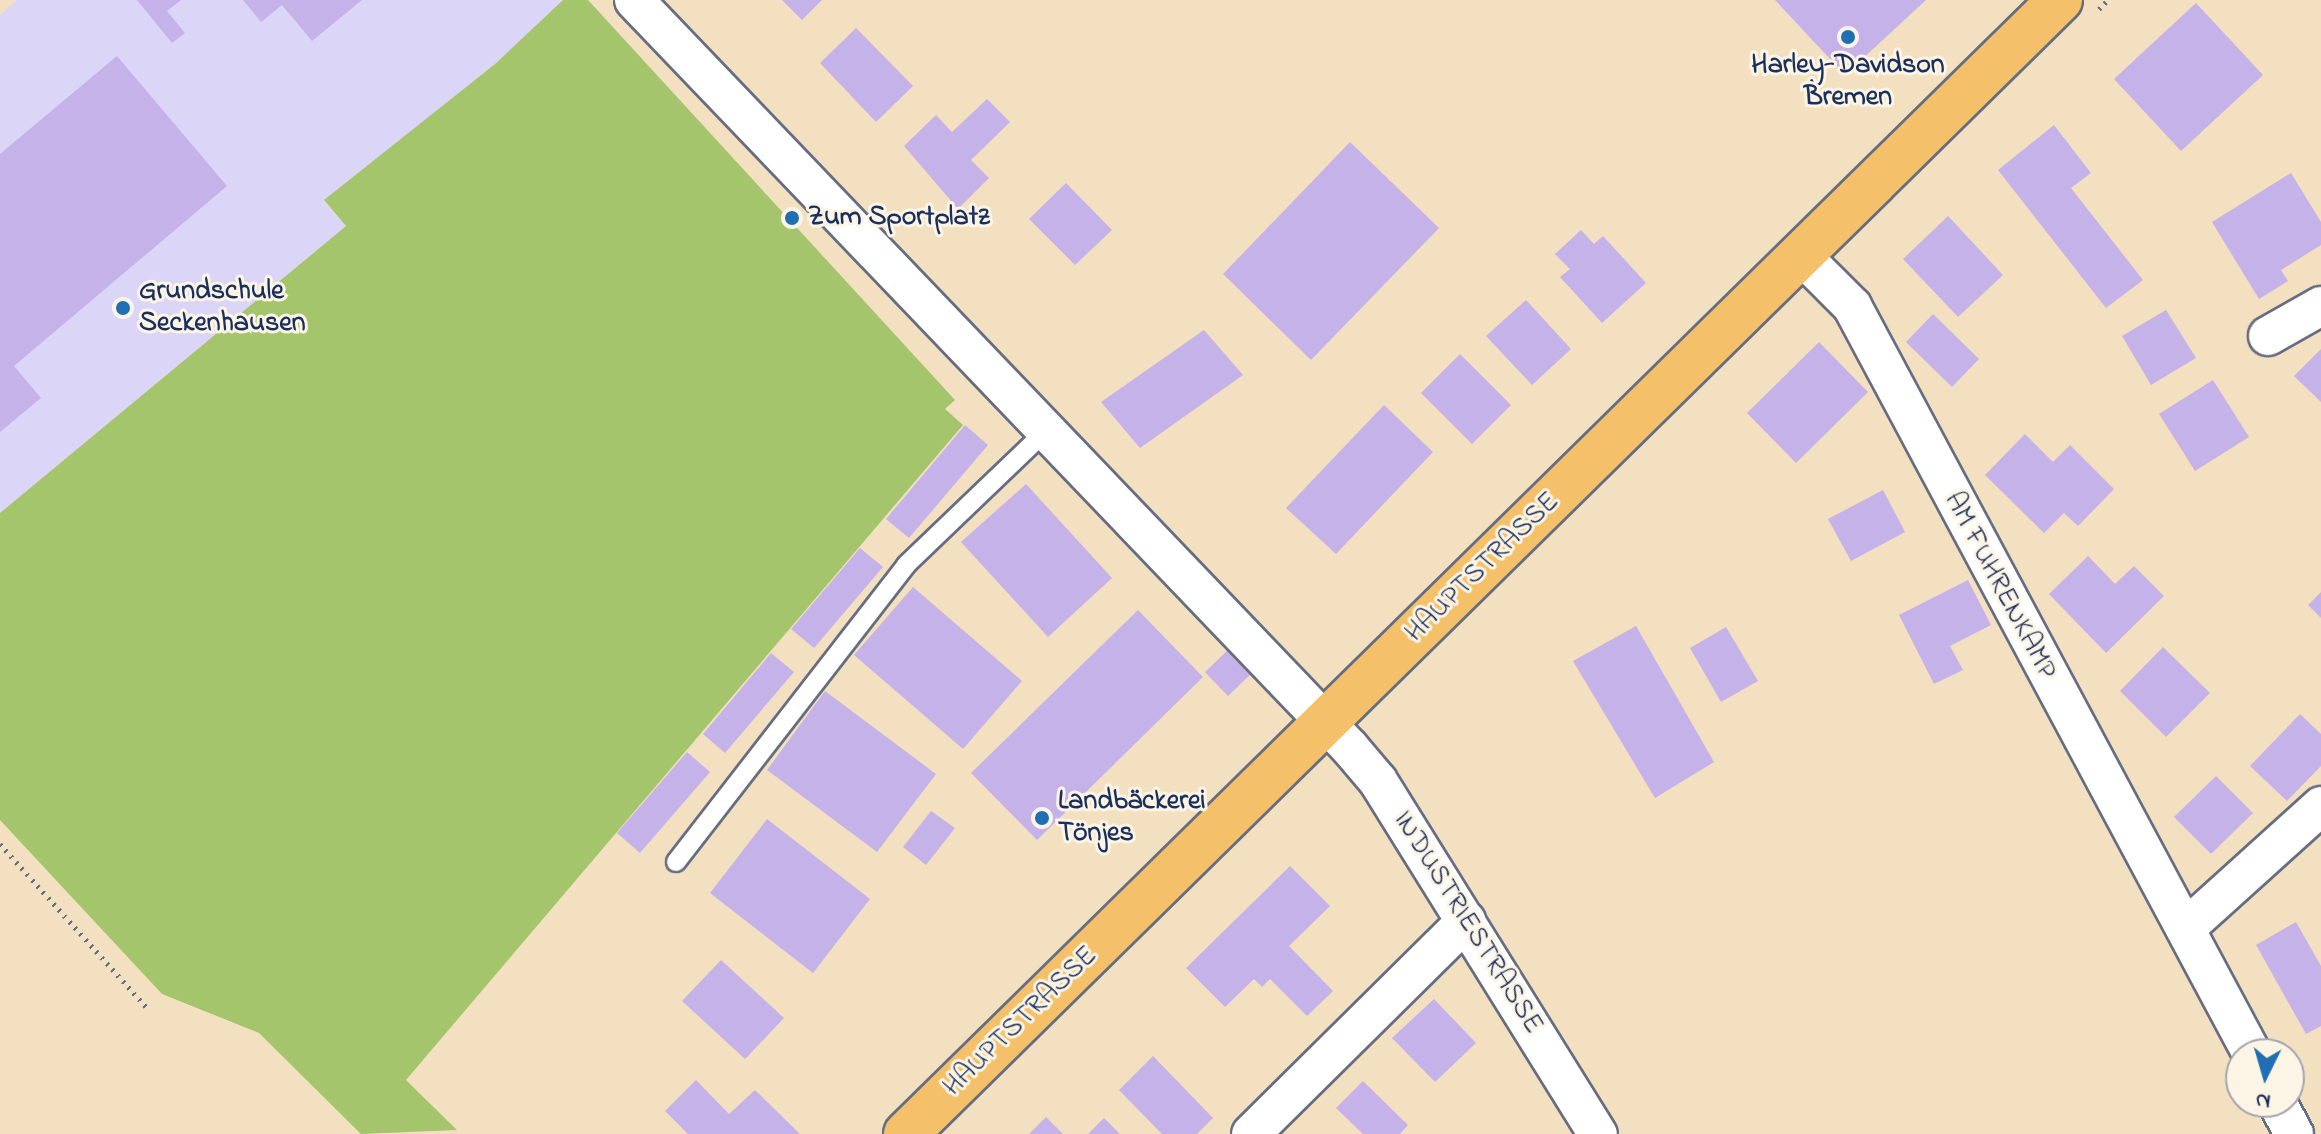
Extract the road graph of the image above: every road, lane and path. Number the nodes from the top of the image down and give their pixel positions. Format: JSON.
{"nodes":[{"id":1,"x":634,"y":0,"type":"edge"},
{"id":2,"x":2060,"y":0,"type":"edge"},
{"id":3,"x":1800,"y":254,"type":"junction"},
{"id":4,"x":2321,"y":306,"type":"edge"},
{"id":5,"x":2268,"y":336,"type":"dead end"},
{"id":6,"x":1048,"y":429,"type":"junction"},
{"id":7,"x":1326,"y":719,"type":"junction"},
{"id":8,"x":2321,"y":806,"type":"edge"},
{"id":9,"x":0,"y":844,"type":"edge"},
{"id":10,"x":676,"y":862,"type":"dead end"},
{"id":11,"x":1466,"y":921,"type":"junction"},
{"id":12,"x":2186,"y":928,"type":"junction"},
{"id":13,"x":146,"y":1007,"type":"dead end"},
{"id":14,"x":2244,"y":1038,"type":"edge"},
{"id":15,"x":906,"y":1134,"type":"edge"},
{"id":16,"x":1251,"y":1134,"type":"edge"},
{"id":17,"x":1598,"y":1134,"type":"edge"}],
"edges":[{"from":1,"to":6,"type":"street"},
{"from":2,"to":3,"type":"main road","name":"HAUPTSTRASSE"},
{"from":3,"to":7,"type":"main road","name":"HAUPTSTRASSE"},
{"from":3,"to":12,"type":"street","name":"AM FUHRENKAMP"},
{"from":4,"to":5,"type":"street"},
{"from":6,"to":7,"type":"street"},
{"from":6,"to":10,"type":"lane"},
{"from":7,"to":11,"type":"street","name":"INDUSTRIESTRASSE"},
{"from":7,"to":15,"type":"main road","name":"HAUPTSTRASSE"},
{"from":8,"to":12,"type":"street"},
{"from":9,"to":13,"type":"path"},
{"from":11,"to":16,"type":"street"},
{"from":11,"to":17,"type":"street","name":"INDUSTRIESTRASSE"},
{"from":12,"to":14,"type":"street","name":"AM FUHRENKAMP"}]}
